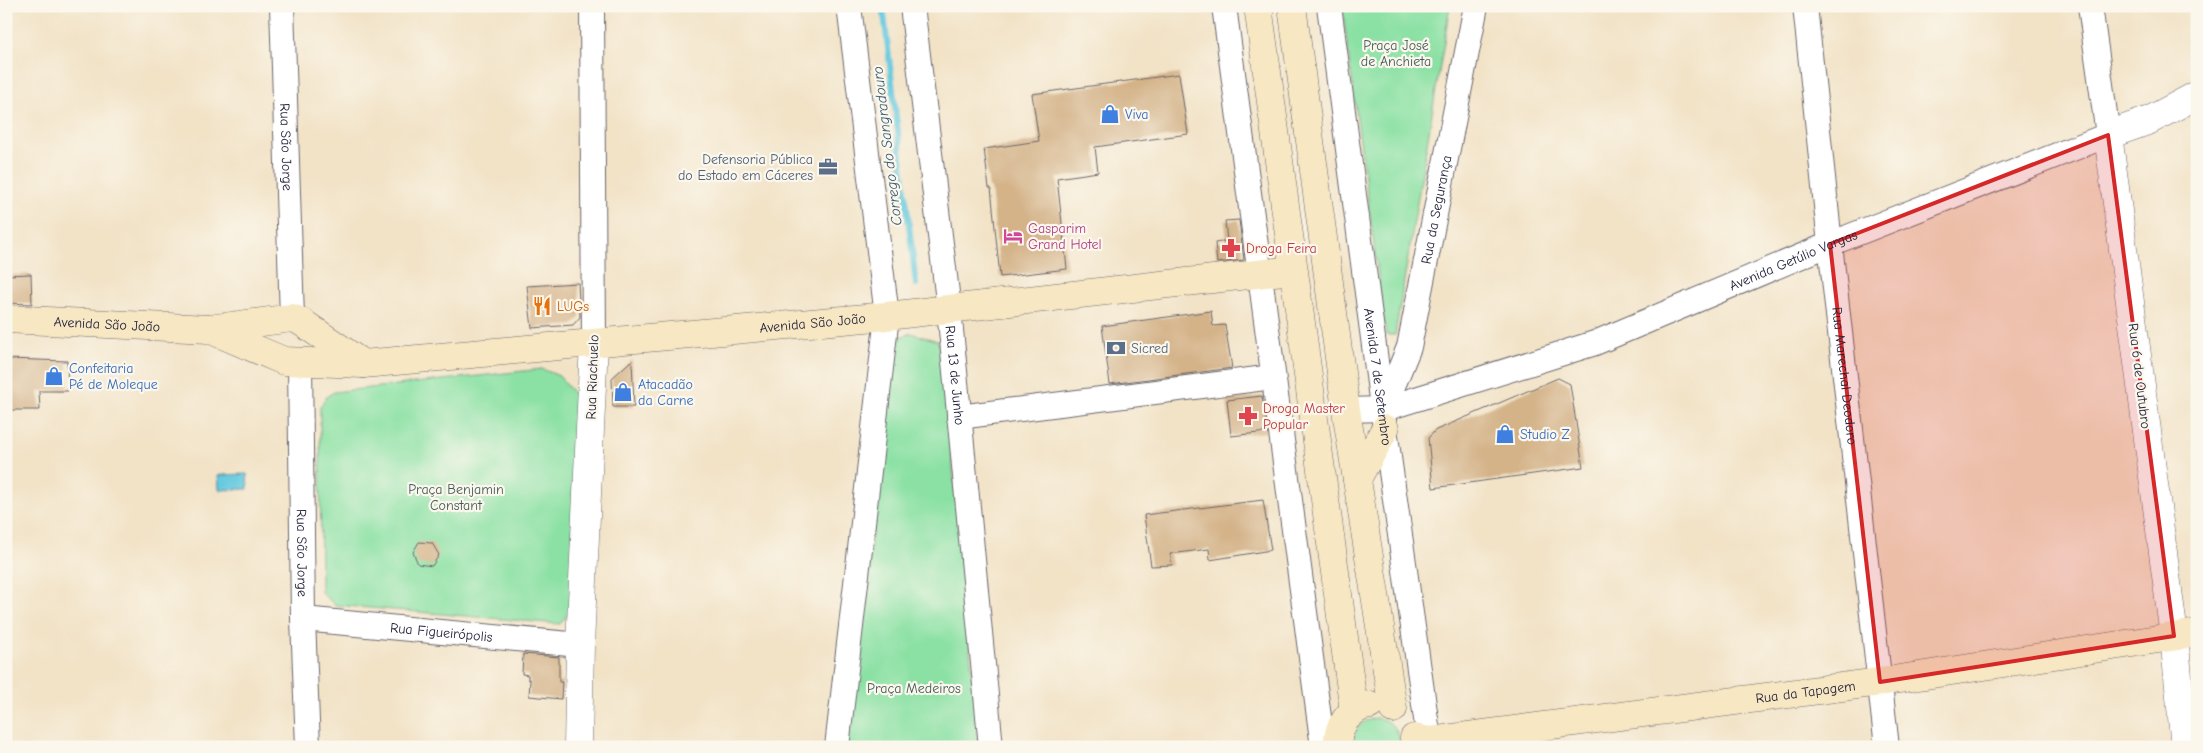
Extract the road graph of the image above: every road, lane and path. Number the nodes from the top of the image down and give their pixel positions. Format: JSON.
{"nodes":[{"id":1,"x":282,"y":6,"type":"edge"},
{"id":2,"x":592,"y":6,"type":"edge"},
{"id":3,"x":849,"y":6,"type":"edge"},
{"id":4,"x":912,"y":6,"type":"edge"},
{"id":5,"x":1224,"y":6,"type":"edge"},
{"id":6,"x":1258,"y":6,"type":"edge"},
{"id":7,"x":1292,"y":6,"type":"edge"},
{"id":8,"x":1329,"y":6,"type":"edge"},
{"id":9,"x":1476,"y":6,"type":"edge"},
{"id":10,"x":1805,"y":6,"type":"edge"},
{"id":11,"x":2090,"y":6,"type":"edge"},
{"id":12,"x":2197,"y":95,"type":"edge"},
{"id":13,"x":2108,"y":136,"type":"junction"},
{"id":14,"x":1830,"y":244,"type":"junction"},
{"id":15,"x":1292,"y":270,"type":"junction"},
{"id":16,"x":1261,"y":273,"type":"junction"},
{"id":17,"x":948,"y":309,"type":"junction"},
{"id":18,"x":887,"y":316,"type":"junction"},
{"id":19,"x":6,"y":319,"type":"edge"},
{"id":20,"x":293,"y":323,"type":"junction"},
{"id":21,"x":209,"y":329,"type":"junction"},
{"id":22,"x":594,"y":343,"type":"junction"},
{"id":23,"x":273,"y":357,"type":"junction"},
{"id":24,"x":300,"y":361,"type":"junction"},
{"id":25,"x":363,"y":364,"type":"junction"},
{"id":26,"x":1273,"y":377,"type":"junction"},
{"id":27,"x":1312,"y":393,"type":"junction"},
{"id":28,"x":1346,"y":410,"type":"junction"},
{"id":29,"x":959,"y":417,"type":"junction"},
{"id":30,"x":1384,"y":419,"type":"junction"},
{"id":31,"x":1357,"y":479,"type":"junction"},
{"id":32,"x":304,"y":619,"type":"junction"},
{"id":33,"x":2185,"y":634,"type":"edge"},
{"id":34,"x":580,"y":645,"type":"junction"},
{"id":35,"x":1880,"y":682,"type":"junction"},
{"id":36,"x":1393,"y":709,"type":"junction"},
{"id":37,"x":1354,"y":711,"type":"junction"},
{"id":38,"x":1422,"y":743,"type":"edge"},
{"id":39,"x":1332,"y":746,"type":"edge"},
{"id":40,"x":308,"y":747,"type":"edge"},
{"id":41,"x":578,"y":747,"type":"edge"},
{"id":42,"x":838,"y":747,"type":"edge"},
{"id":43,"x":991,"y":747,"type":"edge"},
{"id":44,"x":1887,"y":747,"type":"edge"},
{"id":45,"x":2185,"y":747,"type":"edge"}],
"edges":[{"from":1,"to":20,"type":"street","name":"Rua São Jorge"},
{"from":2,"to":22,"type":"street","name":"Rua Riachuelo"},
{"from":3,"to":18,"type":"street"},
{"from":4,"to":17,"type":"street","name":"Rua 13 de Junho"},
{"from":5,"to":16,"type":"street"},
{"from":6,"to":15,"type":"main road"},
{"from":7,"to":28,"type":"main road"},
{"from":8,"to":30,"type":"street","name":"Avenida 7 de Setembro"},
{"from":9,"to":30,"type":"street","name":"Rua da Segurança"},
{"from":10,"to":14,"type":"street","name":"Rua Marechal Deodoro"},
{"from":11,"to":13,"type":"street","name":"Rua 6 de Outubro"},
{"from":12,"to":13,"type":"street","name":"Avenida Getúlio Vargas"},
{"from":13,"to":14,"type":"street","name":"Avenida Getúlio Vargas"},
{"from":13,"to":33,"type":"street","name":"Rua 6 de Outubro"},
{"from":14,"to":30,"type":"street","name":"Avenida Getúlio Vargas"},
{"from":14,"to":35,"type":"street","name":"Rua Marechal Deodoro"},
{"from":15,"to":16,"type":"main road","name":"Avenida São João"},
{"from":15,"to":27,"type":"main road"},
{"from":16,"to":17,"type":"main road","name":"Avenida São João"},
{"from":16,"to":26,"type":"street"},
{"from":17,"to":18,"type":"main road","name":"Avenida São João"},
{"from":17,"to":29,"type":"street","name":"Rua 13 de Junho"},
{"from":18,"to":22,"type":"main road","name":"Avenida São João"},
{"from":18,"to":42,"type":"street"},
{"from":19,"to":21,"type":"main road","name":"Avenida São João"},
{"from":20,"to":21,"type":"main road","name":"Avenida São João"},
{"from":20,"to":23,"type":"main road"},
{"from":20,"to":24,"type":"main road"},
{"from":20,"to":25,"type":"main road"},
{"from":21,"to":23,"type":"main road","name":"Avenida São João"},
{"from":22,"to":25,"type":"main road","name":"Avenida São João"},
{"from":22,"to":34,"type":"street","name":"Rua Riachuelo"},
{"from":23,"to":24,"type":"main road","name":"Avenida São João"},
{"from":24,"to":25,"type":"main road","name":"Avenida São João"},
{"from":24,"to":32,"type":"street","name":"Rua São Jorge"},
{"from":26,"to":29,"type":"street"},
{"from":26,"to":39,"type":"street"},
{"from":27,"to":28,"type":"main road"},
{"from":27,"to":37,"type":"main road"},
{"from":28,"to":30,"type":"street","name":"Avenida Getúlio Vargas"},
{"from":28,"to":31,"type":"main road"},
{"from":29,"to":43,"type":"street","name":"Rua 13 de Junho"},
{"from":30,"to":31,"type":"main road"},
{"from":30,"to":38,"type":"street","name":"Avenida 7 de Setembro"},
{"from":31,"to":36,"type":"main road"},
{"from":32,"to":34,"type":"street","name":"Rua Figueirópolis"},
{"from":32,"to":40,"type":"street","name":"Rua São Jorge"},
{"from":33,"to":35,"type":"main road","name":"Rua da Tapagem"},
{"from":33,"to":45,"type":"street","name":"Rua 6 de Outubro"},
{"from":34,"to":41,"type":"street","name":"Rua Riachuelo"},
{"from":35,"to":38,"type":"main road","name":"Rua da Tapagem"},
{"from":35,"to":44,"type":"street","name":"Rua Marechal Deodoro"},
{"from":36,"to":37,"type":"main road"},
{"from":36,"to":38,"type":"main road"},
{"from":37,"to":39,"type":"main road"}]}
